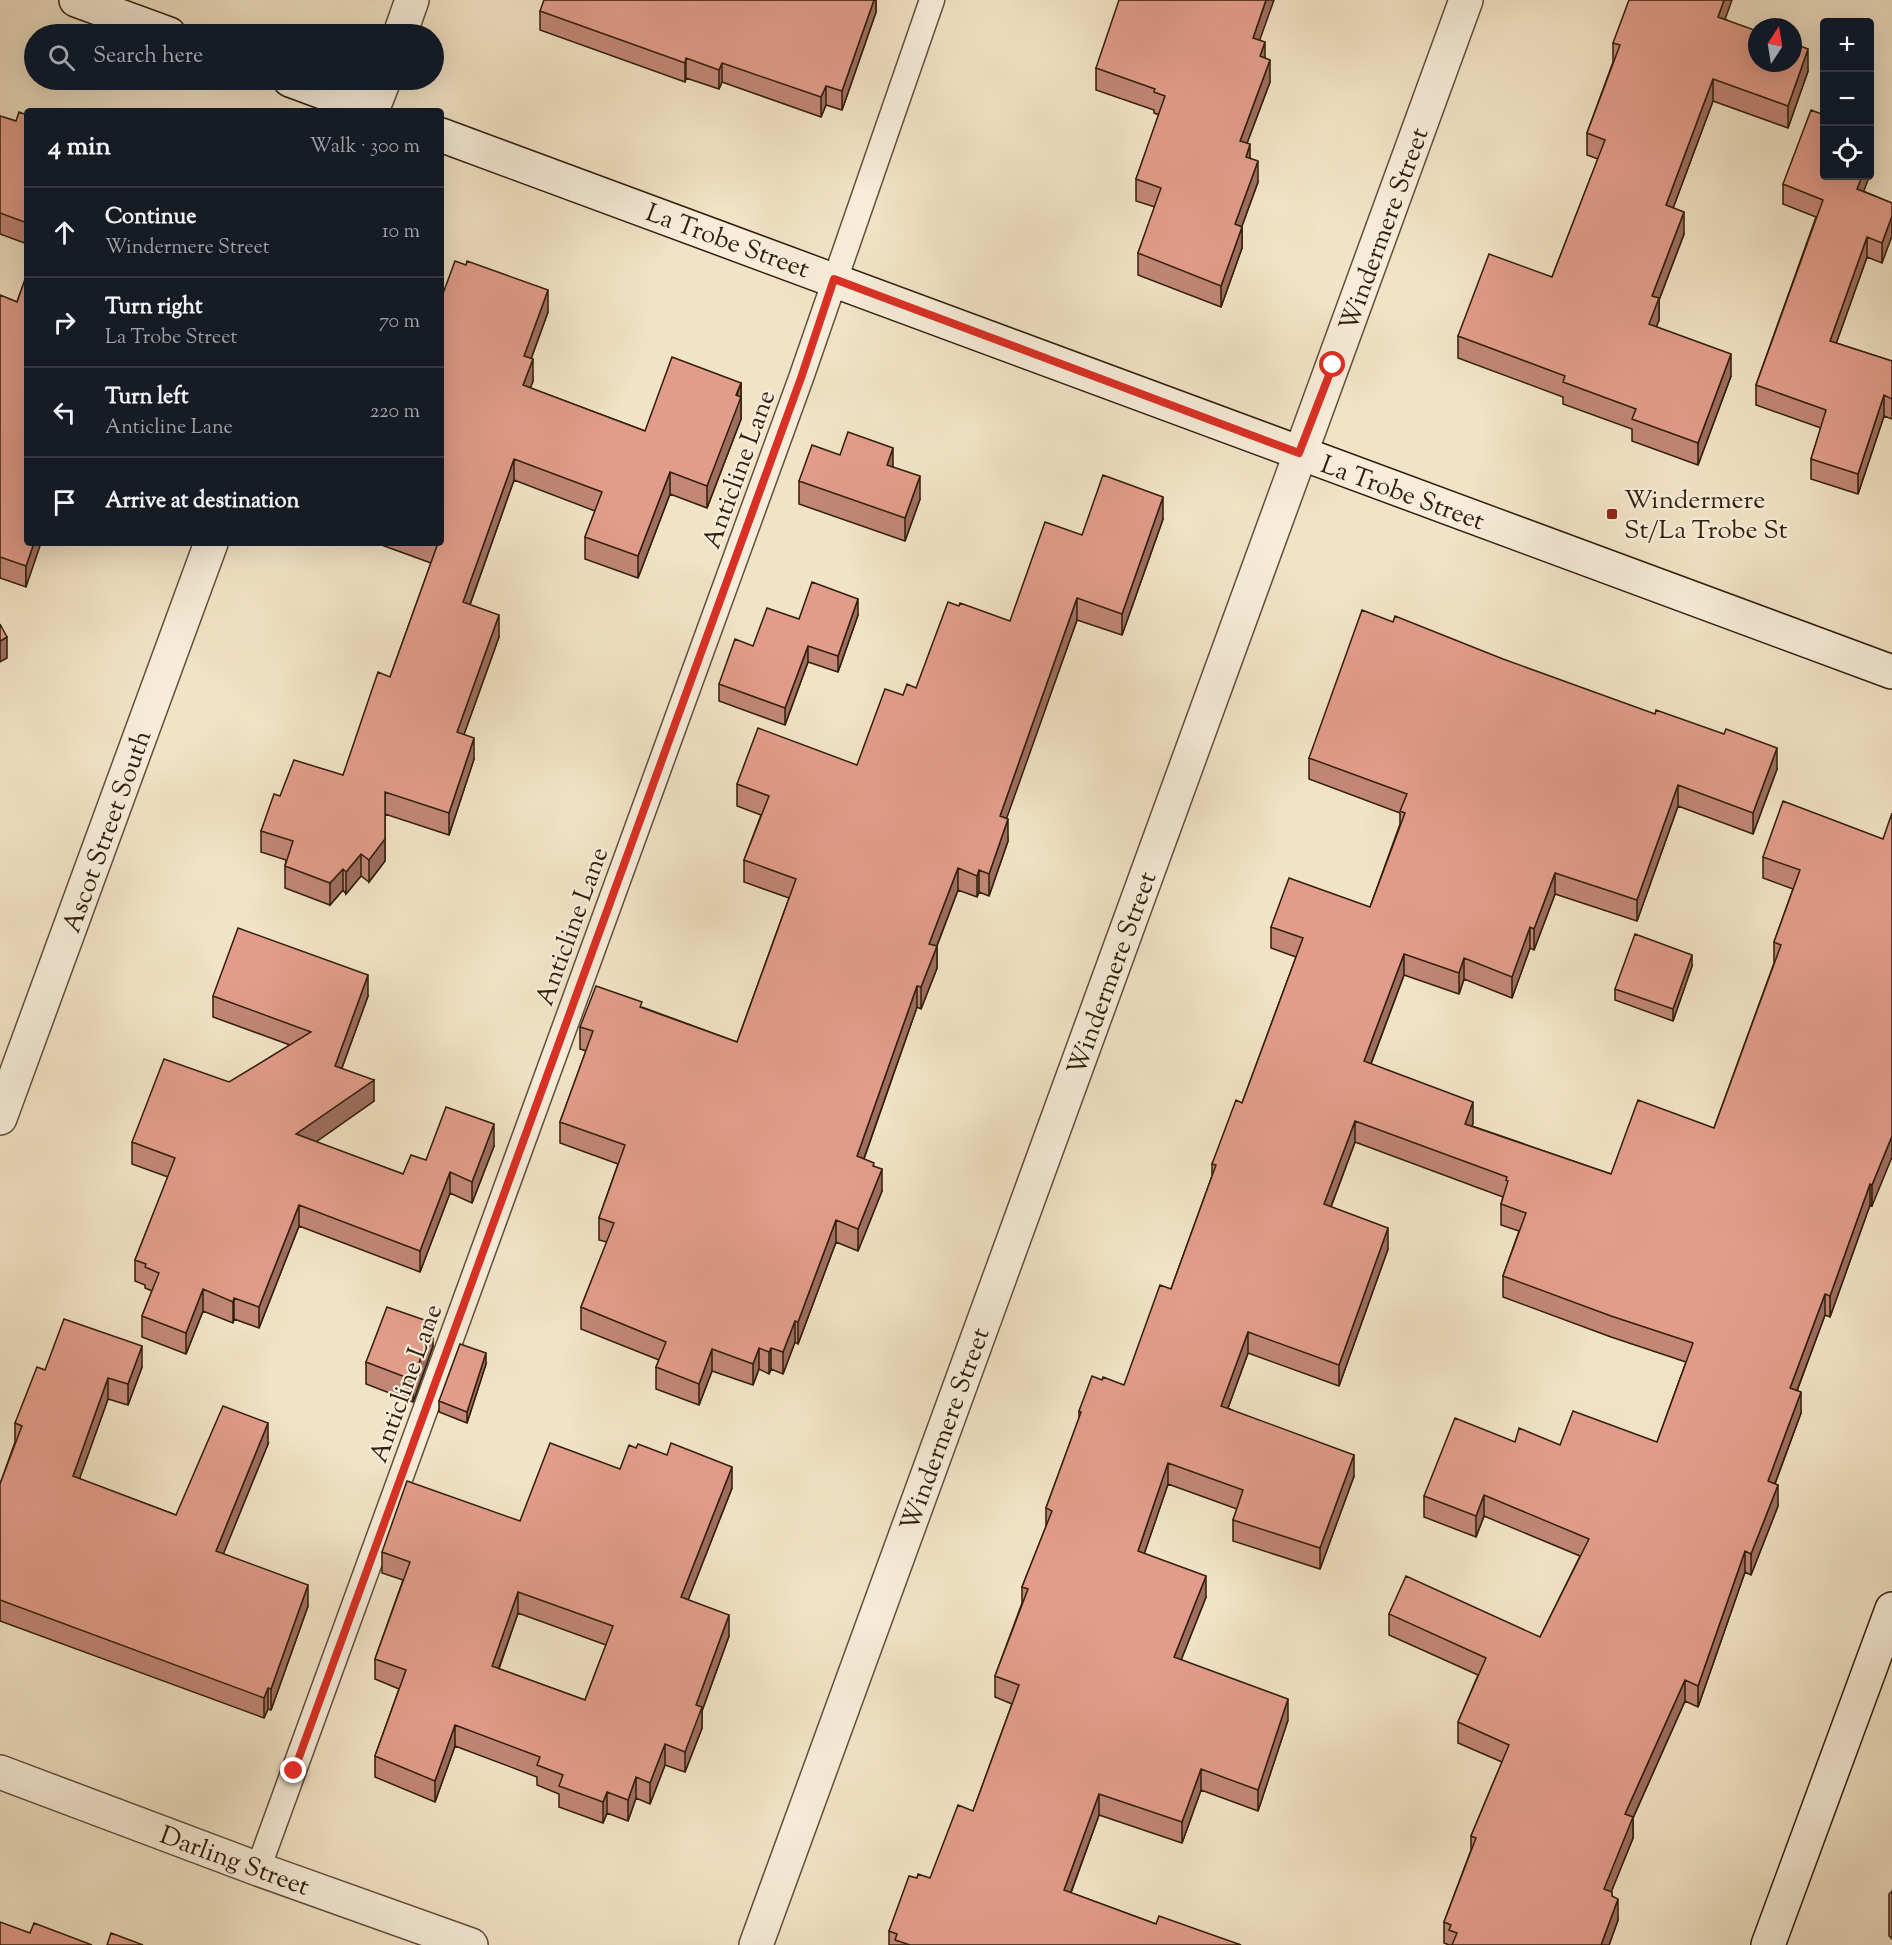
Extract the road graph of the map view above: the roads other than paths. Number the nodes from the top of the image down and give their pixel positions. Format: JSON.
{"nodes":[{"id":1,"x":76,"y":0,"type":"edge"},
{"id":2,"x":412,"y":0,"type":"edge"},
{"id":3,"x":932,"y":0,"type":"edge"},
{"id":4,"x":1466,"y":0,"type":"edge"},
{"id":5,"x":142,"y":24,"type":"edge"},
{"id":6,"x":404,"y":24,"type":"edge"},
{"id":7,"x":317,"y":90,"type":"edge"},
{"id":8,"x":380,"y":90,"type":"edge"},
{"id":9,"x":365,"y":108,"type":"edge"},
{"id":10,"x":374,"y":108,"type":"edge"},
{"id":11,"x":444,"y":136,"type":"edge"},
{"id":12,"x":834,"y":279,"type":"junction"},
{"id":13,"x":1299,"y":453,"type":"junction"},
{"id":14,"x":210,"y":546,"type":"edge"},
{"id":15,"x":1892,"y":672,"type":"edge"},
{"id":16,"x":0,"y":1118,"type":"edge"},
{"id":17,"x":1892,"y":1610,"type":"edge"},
{"id":18,"x":0,"y":1772,"type":"edge"},
{"id":19,"x":258,"y":1869,"type":"junction"},
{"id":20,"x":1785,"y":1902,"type":"junction"},
{"id":21,"x":471,"y":1945,"type":"edge"},
{"id":22,"x":756,"y":1945,"type":"edge"},
{"id":23,"x":1768,"y":1945,"type":"edge"},
{"id":24,"x":1776,"y":1945,"type":"edge"}],
"edges":[{"from":1,"to":5,"type":"street"},
{"from":2,"to":6,"type":"street"},
{"from":3,"to":12,"type":"lane","name":"Anticline Lane"},
{"from":4,"to":13,"type":"street","name":"Windermere Street"},
{"from":7,"to":9,"type":"street"},
{"from":8,"to":10,"type":"street"},
{"from":11,"to":12,"type":"street","name":"La Trobe Street"},
{"from":12,"to":13,"type":"street","name":"La Trobe Street"},
{"from":12,"to":19,"type":"lane","name":"Anticline Lane"},
{"from":13,"to":15,"type":"street","name":"La Trobe Street"},
{"from":13,"to":22,"type":"street","name":"Windermere Street"},
{"from":14,"to":16,"type":"street","name":"Ascot Street South"},
{"from":17,"to":20,"type":"street"},
{"from":18,"to":19,"type":"street","name":"Darling Street"},
{"from":19,"to":21,"type":"street","name":"Darling Street"},
{"from":20,"to":23,"type":"street"},
{"from":20,"to":24,"type":"street"}]}
